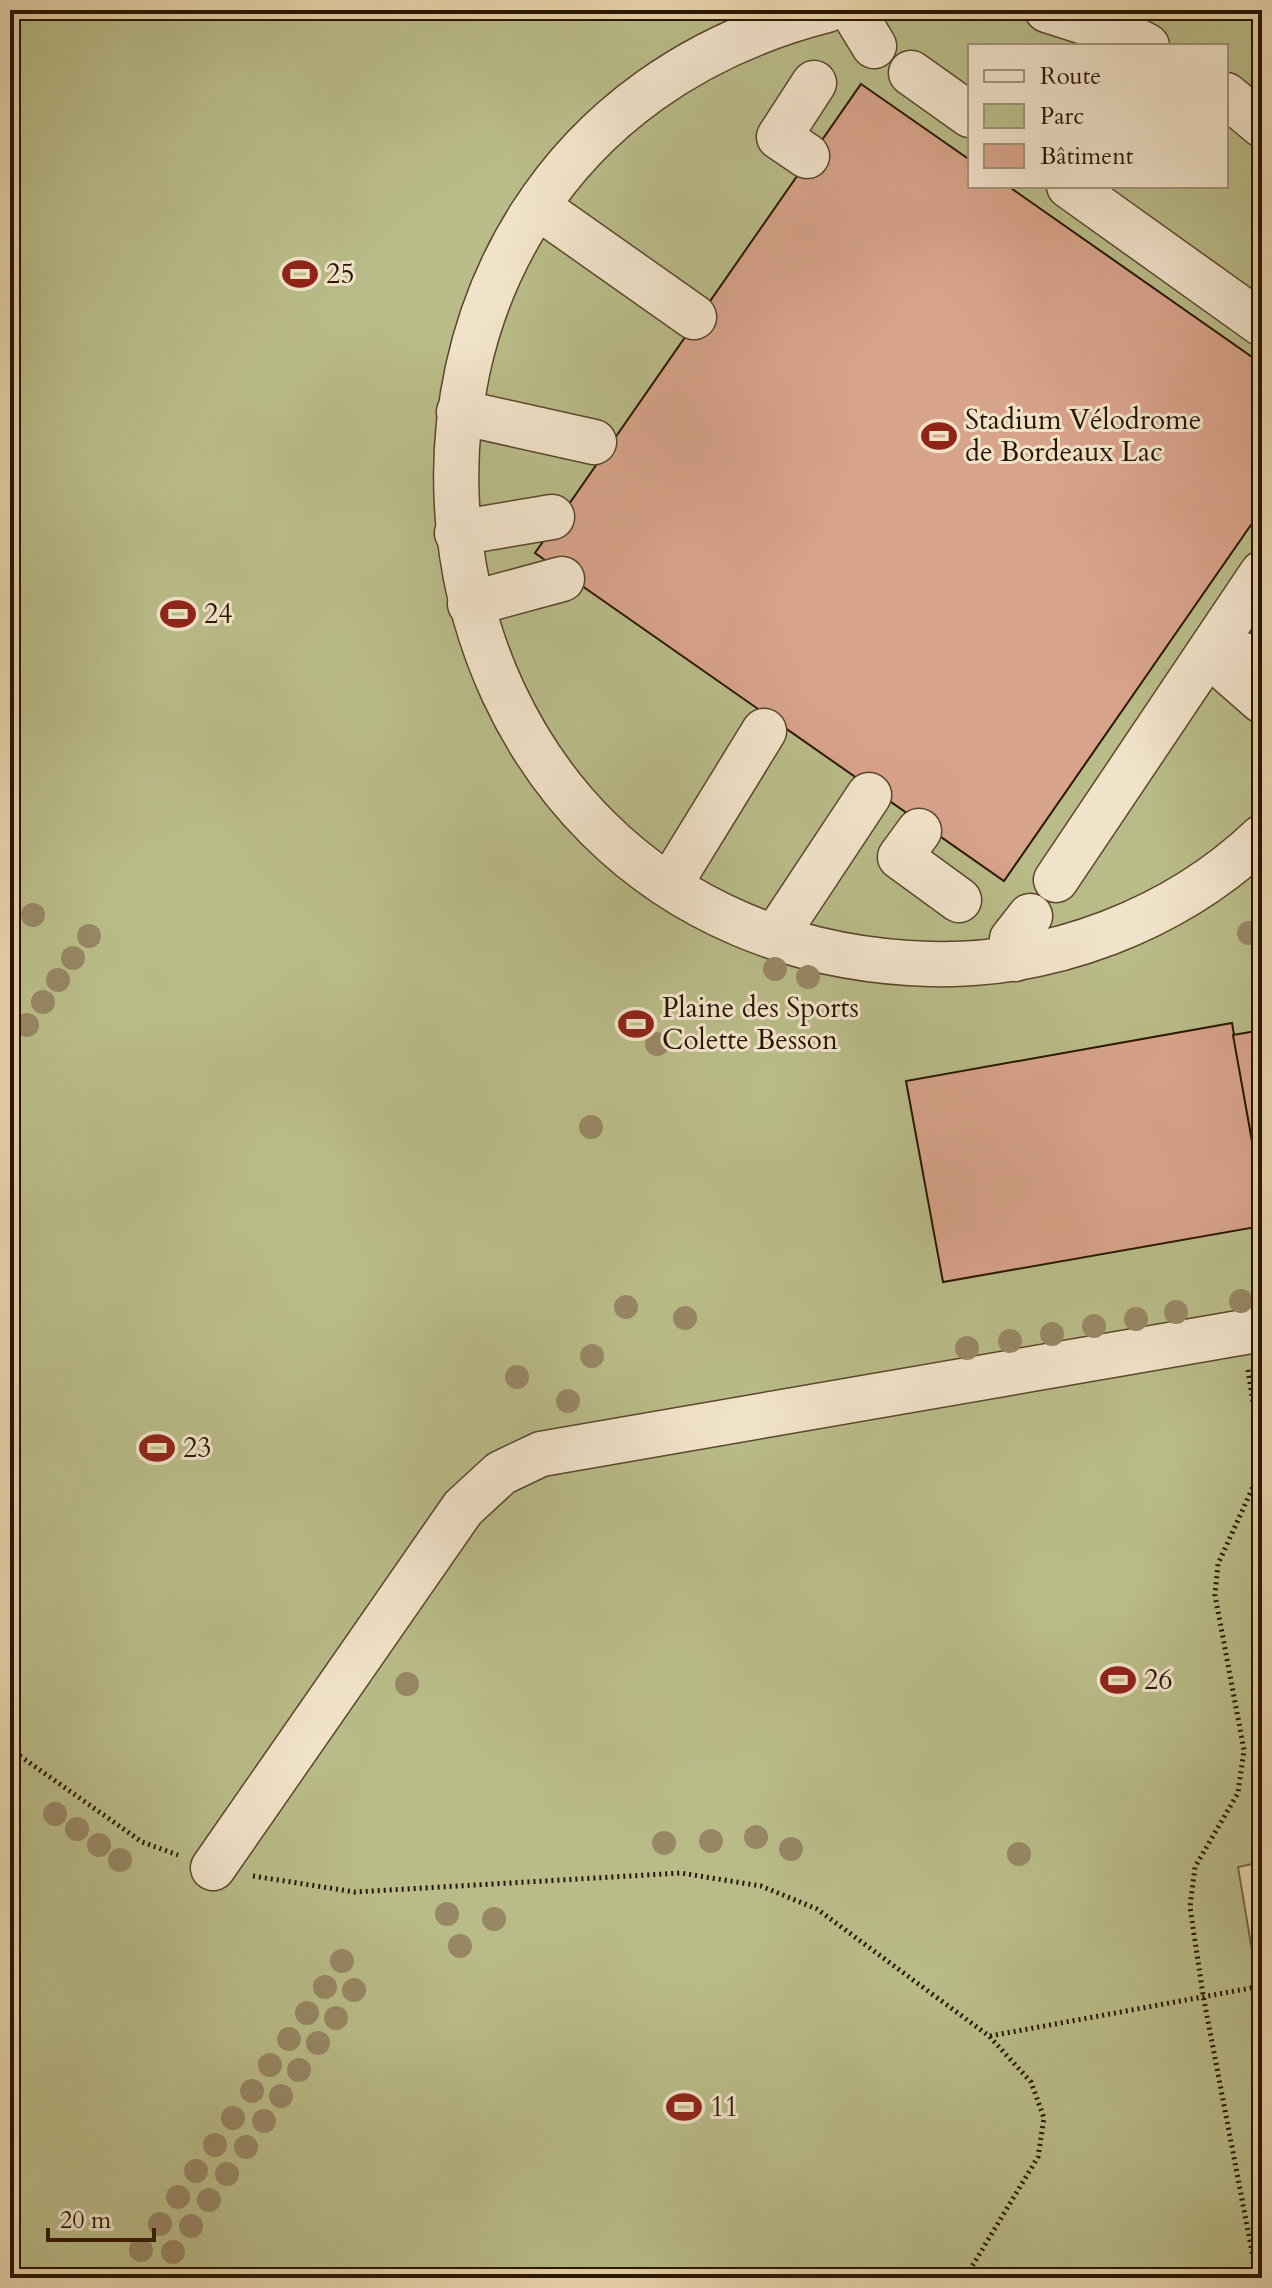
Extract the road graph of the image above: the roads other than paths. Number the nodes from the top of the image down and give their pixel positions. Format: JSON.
{"nodes":[{"id":1,"x":1047,"y":10,"type":"edge"},
{"id":2,"x":844,"y":36,"type":"edge"},
{"id":3,"x":1143,"y":44,"type":"edge"},
{"id":4,"x":911,"y":73,"type":"dead end"},
{"id":5,"x":1228,"y":97,"type":"edge"},
{"id":6,"x":968,"y":114,"type":"edge"},
{"id":7,"x":1262,"y":125,"type":"edge"},
{"id":8,"x":807,"y":156,"type":"dead end"},
{"id":9,"x":1072,"y":188,"type":"edge"},
{"id":10,"x":538,"y":207,"type":"junction"},
{"id":11,"x":694,"y":317,"type":"dead end"},
{"id":12,"x":1262,"y":324,"type":"edge"},
{"id":13,"x":459,"y":412,"type":"junction"},
{"id":14,"x":594,"y":442,"type":"dead end"},
{"id":15,"x":552,"y":517,"type":"dead end"},
{"id":16,"x":457,"y":533,"type":"junction"},
{"id":17,"x":1262,"y":573,"type":"edge"},
{"id":18,"x":562,"y":579,"type":"dead end"},
{"id":19,"x":470,"y":604,"type":"junction"},
{"id":20,"x":1244,"y":655,"type":"dead end"},
{"id":21,"x":1262,"y":701,"type":"edge"},
{"id":22,"x":764,"y":731,"type":"dead end"},
{"id":23,"x":869,"y":795,"type":"dead end"},
{"id":24,"x":919,"y":831,"type":"dead end"},
{"id":25,"x":1262,"y":837,"type":"edge"},
{"id":26,"x":1056,"y":880,"type":"dead end"},
{"id":27,"x":670,"y":884,"type":"junction"},
{"id":28,"x":1001,"y":928,"type":"junction"},
{"id":29,"x":775,"y":937,"type":"junction"},
{"id":30,"x":1252,"y":1331,"type":"edge"},
{"id":31,"x":213,"y":1868,"type":"road end"}],
"edges":[{"from":1,"to":3,"type":"street"},
{"from":2,"to":8,"type":"street"},
{"from":2,"to":10,"type":"street"},
{"from":4,"to":6,"type":"street"},
{"from":5,"to":7,"type":"street"},
{"from":9,"to":12,"type":"street"},
{"from":10,"to":11,"type":"street"},
{"from":10,"to":13,"type":"street"},
{"from":13,"to":14,"type":"street"},
{"from":13,"to":16,"type":"street"},
{"from":15,"to":16,"type":"street"},
{"from":16,"to":19,"type":"street"},
{"from":17,"to":26,"type":"street"},
{"from":18,"to":19,"type":"street"},
{"from":19,"to":27,"type":"street"},
{"from":20,"to":21,"type":"street"},
{"from":22,"to":27,"type":"street"},
{"from":23,"to":29,"type":"street"},
{"from":24,"to":28,"type":"street"},
{"from":25,"to":28,"type":"street"},
{"from":27,"to":29,"type":"street"},
{"from":28,"to":29,"type":"street"},
{"from":30,"to":31,"type":"street"}]}
